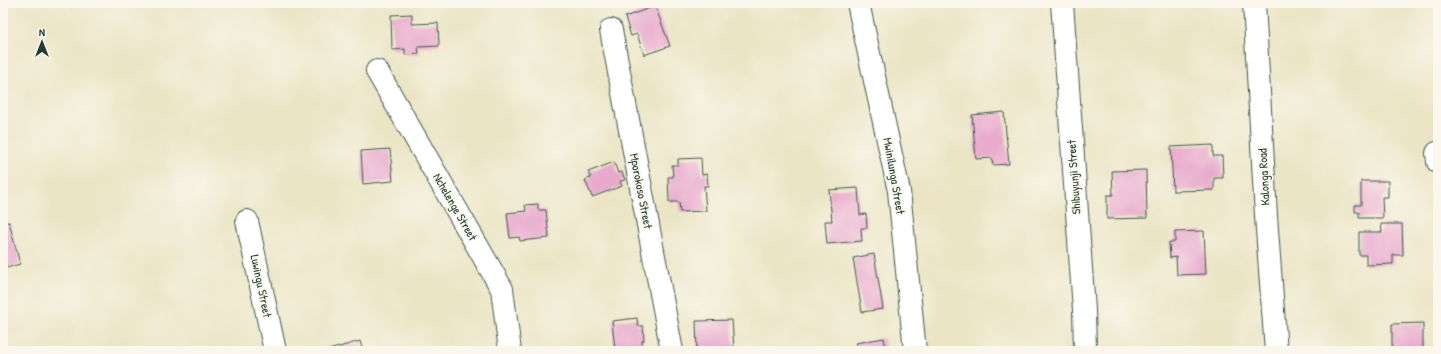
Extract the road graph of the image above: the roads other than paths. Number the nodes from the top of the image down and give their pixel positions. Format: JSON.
{"nodes":[{"id":1,"x":858,"y":3,"type":"edge"},
{"id":2,"x":1062,"y":3,"type":"edge"},
{"id":3,"x":1254,"y":3,"type":"edge"},
{"id":4,"x":611,"y":30,"type":"dead end"},
{"id":5,"x":377,"y":71,"type":"dead end"},
{"id":6,"x":247,"y":221,"type":"dead end"},
{"id":7,"x":274,"y":351,"type":"edge"},
{"id":8,"x":510,"y":351,"type":"edge"},
{"id":9,"x":672,"y":351,"type":"edge"},
{"id":10,"x":916,"y":351,"type":"edge"},
{"id":11,"x":1085,"y":351,"type":"edge"},
{"id":12,"x":1276,"y":351,"type":"edge"}],
"edges":[{"from":1,"to":10,"type":"street","name":"Mwinilunga Street"},
{"from":2,"to":11,"type":"street","name":"Shibuyunji Street"},
{"from":3,"to":12,"type":"street","name":"Kalonga Road"},
{"from":4,"to":9,"type":"street","name":"Mporokoso Street"},
{"from":5,"to":8,"type":"street","name":"Nchelenge Street"},
{"from":6,"to":7,"type":"street","name":"Luwingu Street"}]}
